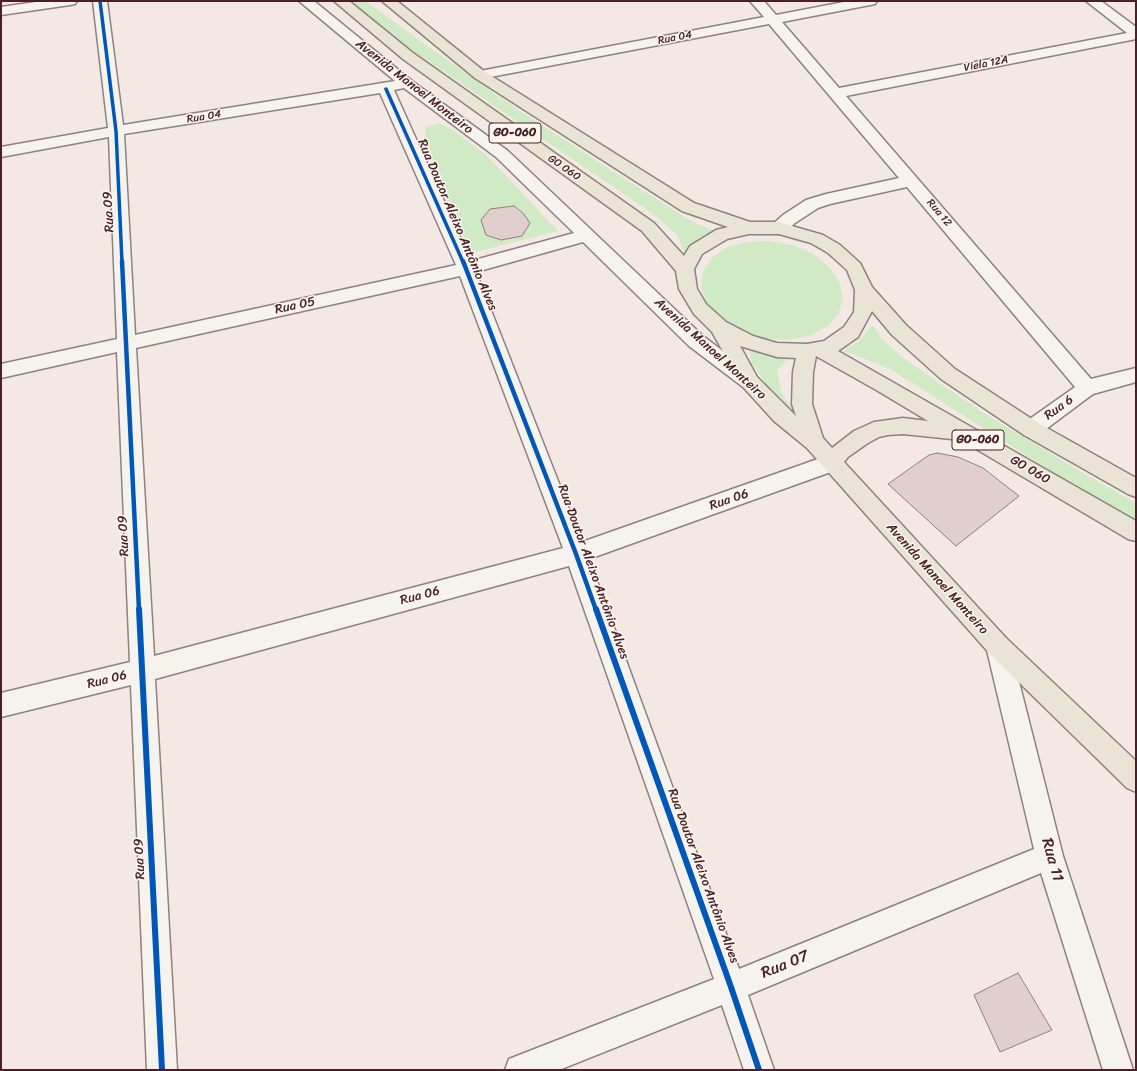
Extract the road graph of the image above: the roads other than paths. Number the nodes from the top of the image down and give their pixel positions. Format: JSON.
{"nodes":[{"id":1,"x":70,"y":1,"type":"edge"},
{"id":2,"x":100,"y":1,"type":"edge"},
{"id":3,"x":306,"y":1,"type":"edge"},
{"id":4,"x":341,"y":1,"type":"edge"},
{"id":5,"x":389,"y":1,"type":"edge"},
{"id":6,"x":757,"y":1,"type":"edge"},
{"id":7,"x":870,"y":1,"type":"edge"},
{"id":8,"x":1093,"y":1,"type":"edge"},
{"id":9,"x":1,"y":11,"type":"edge"},
{"id":10,"x":774,"y":19,"type":"junction"},
{"id":11,"x":1136,"y":34,"type":"edge"},
{"id":12,"x":480,"y":75,"type":"junction"},
{"id":13,"x":407,"y":84,"type":"junction"},
{"id":14,"x":386,"y":89,"type":"junction"},
{"id":15,"x":836,"y":93,"type":"junction"},
{"id":16,"x":116,"y":131,"type":"junction"},
{"id":17,"x":1,"y":152,"type":"edge"},
{"id":18,"x":911,"y":181,"type":"junction"},
{"id":19,"x":749,"y":228,"type":"junction"},
{"id":20,"x":779,"y":228,"type":"junction"},
{"id":21,"x":586,"y":235,"type":"junction"},
{"id":22,"x":466,"y":269,"type":"junction"},
{"id":23,"x":685,"y":269,"type":"junction"},
{"id":24,"x":864,"y":290,"type":"junction"},
{"id":25,"x":719,"y":327,"type":"junction"},
{"id":26,"x":126,"y":343,"type":"junction"},
{"id":27,"x":813,"y":350,"type":"junction"},
{"id":28,"x":1,"y":371,"type":"edge"},
{"id":29,"x":1136,"y":375,"type":"edge"},
{"id":30,"x":750,"y":382,"type":"junction"},
{"id":31,"x":1088,"y":388,"type":"junction"},
{"id":32,"x":1031,"y":429,"type":"junction"},
{"id":33,"x":968,"y":433,"type":"junction"},
{"id":34,"x":814,"y":442,"type":"junction"},
{"id":35,"x":832,"y":463,"type":"junction"},
{"id":36,"x":1136,"y":488,"type":"edge"},
{"id":37,"x":1136,"y":532,"type":"edge"},
{"id":38,"x":576,"y":554,"type":"junction"},
{"id":39,"x":998,"y":646,"type":"junction"},
{"id":40,"x":142,"y":671,"type":"junction"},
{"id":41,"x":1,"y":706,"type":"edge"},
{"id":42,"x":1136,"y":779,"type":"edge"},
{"id":43,"x":1049,"y":856,"type":"junction"},
{"id":44,"x":731,"y":987,"type":"junction"},
{"id":45,"x":162,"y":1070,"type":"edge"},
{"id":46,"x":520,"y":1070,"type":"edge"},
{"id":47,"x":759,"y":1070,"type":"edge"},
{"id":48,"x":1118,"y":1070,"type":"edge"}],
"edges":[{"from":1,"to":9,"type":"street"},
{"from":2,"to":16,"type":"street","name":"Rua 09"},
{"from":3,"to":13,"type":"street","name":"Avenida Manoel Monteiro"},
{"from":4,"to":23,"type":"main road","name":"GO 060","number":"GO-060"},
{"from":5,"to":12,"type":"main road","number":"GO-060"},
{"from":6,"to":10,"type":"street","name":"Rua 12"},
{"from":7,"to":10,"type":"street","name":"Rua 04"},
{"from":8,"to":11,"type":"street"},
{"from":10,"to":12,"type":"street","name":"Rua 04"},
{"from":10,"to":15,"type":"street","name":"Rua 12"},
{"from":11,"to":15,"type":"street","name":"Viela 12A"},
{"from":12,"to":19,"type":"main road","number":"GO-060"},
{"from":13,"to":14,"type":"street","name":"Rua 04"},
{"from":13,"to":21,"type":"street","name":"Avenida Manoel Monteiro"},
{"from":14,"to":16,"type":"street","name":"Rua 04"},
{"from":14,"to":22,"type":"street","name":"Rua Doutor Aleixo Antônio Alves"},
{"from":15,"to":18,"type":"street","name":"Rua 12"},
{"from":16,"to":17,"type":"street","name":"Rua 04"},
{"from":16,"to":26,"type":"street","name":"Rua 09"},
{"from":18,"to":20,"type":"street"},
{"from":18,"to":31,"type":"street","name":"Rua 12"},
{"from":19,"to":20,"type":"main road","number":"GO-060"},
{"from":19,"to":23,"type":"main road","number":"GO-060"},
{"from":20,"to":24,"type":"main road","number":"GO-060"},
{"from":21,"to":22,"type":"street","name":"Rua 05"},
{"from":21,"to":30,"type":"street","name":"Avenida Manoel Monteiro"},
{"from":22,"to":26,"type":"street","name":"Rua 05"},
{"from":22,"to":38,"type":"street","name":"Rua Doutor Aleixo Antônio Alves"},
{"from":23,"to":25,"type":"main road","number":"GO-060"},
{"from":24,"to":27,"type":"main road","number":"GO-060"},
{"from":24,"to":32,"type":"main road","number":"GO-060"},
{"from":25,"to":27,"type":"main road","number":"GO-060"},
{"from":25,"to":30,"type":"main road"},
{"from":26,"to":28,"type":"street","name":"Rua 05"},
{"from":26,"to":40,"type":"street","name":"Rua 09"},
{"from":27,"to":33,"type":"main road","name":"GO 060","number":"GO-060"},
{"from":27,"to":34,"type":"main road"},
{"from":29,"to":31,"type":"street"},
{"from":30,"to":34,"type":"main road","name":"Avenida Manoel Monteiro"},
{"from":31,"to":32,"type":"street","name":"Rua 6"},
{"from":32,"to":36,"type":"main road","number":"GO-060"},
{"from":33,"to":35,"type":"main road"},
{"from":33,"to":37,"type":"main road","name":"GO 060","number":"GO-060"},
{"from":34,"to":35,"type":"main road","name":"Avenida Manoel Monteiro"},
{"from":35,"to":38,"type":"street","name":"Rua 06"},
{"from":35,"to":39,"type":"main road","name":"Avenida Manoel Monteiro"},
{"from":38,"to":40,"type":"street","name":"Rua 06"},
{"from":38,"to":44,"type":"street","name":"Rua Doutor Aleixo Antônio Alves"},
{"from":39,"to":42,"type":"main road","name":"Avenida Manoel Monteiro"},
{"from":39,"to":43,"type":"street","name":"Rua 11"},
{"from":40,"to":41,"type":"street","name":"Rua 06"},
{"from":40,"to":45,"type":"street","name":"Rua 09"},
{"from":43,"to":44,"type":"street","name":"Rua 07"},
{"from":43,"to":48,"type":"street","name":"Rua 11"},
{"from":44,"to":46,"type":"street","name":"Rua 07"},
{"from":44,"to":47,"type":"street","name":"Rua Doutor Aleixo Antônio Alves"}]}
